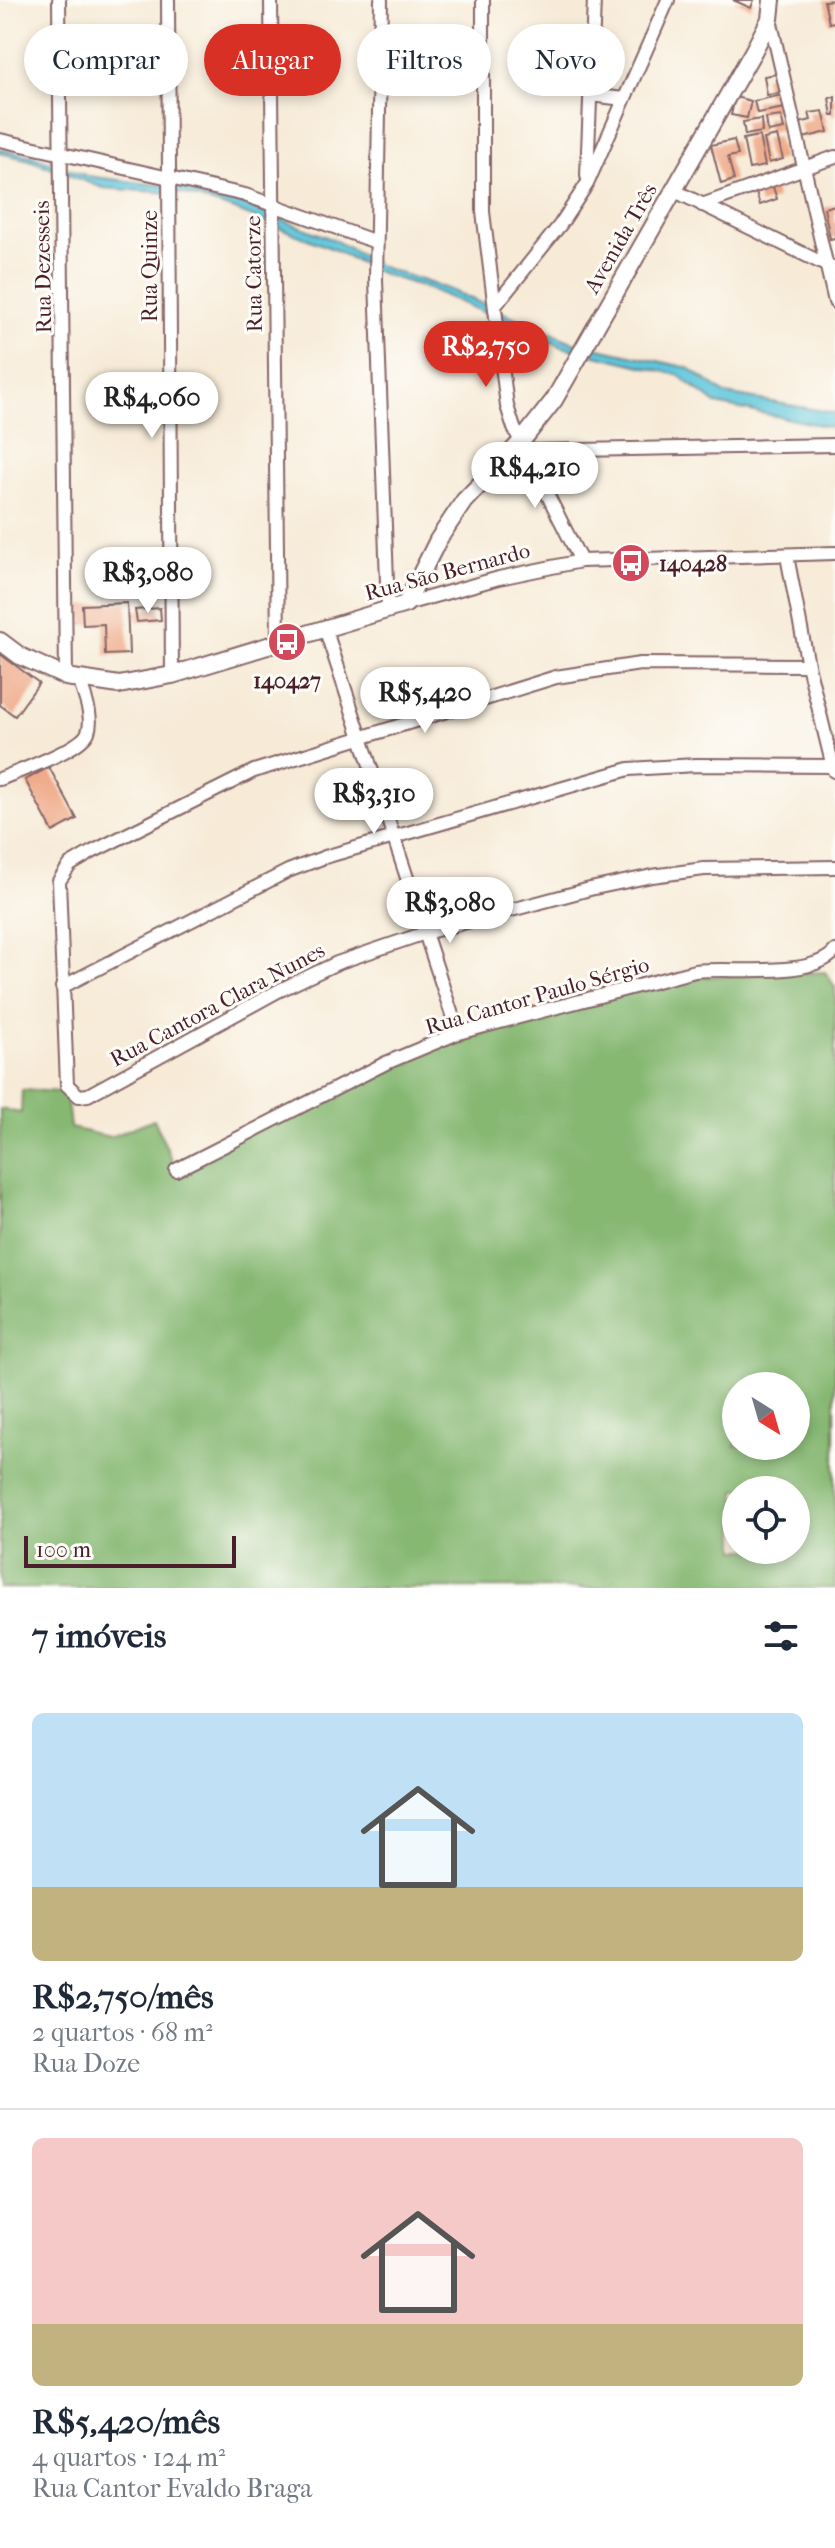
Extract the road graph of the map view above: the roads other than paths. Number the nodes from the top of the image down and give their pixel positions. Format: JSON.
{"nodes":[{"id":1,"x":59,"y":0,"type":"edge"},
{"id":2,"x":168,"y":0,"type":"edge"},
{"id":3,"x":271,"y":0,"type":"edge"},
{"id":4,"x":381,"y":0,"type":"edge"},
{"id":5,"x":483,"y":0,"type":"edge"},
{"id":6,"x":594,"y":0,"type":"edge"},
{"id":7,"x":668,"y":0,"type":"edge"},
{"id":8,"x":775,"y":6,"type":"edge"},
{"id":9,"x":593,"y":24,"type":"edge"},
{"id":10,"x":590,"y":96,"type":"edge"},
{"id":11,"x":598,"y":96,"type":"edge"},
{"id":12,"x":624,"y":99,"type":"junction"},
{"id":13,"x":0,"y":140,"type":"edge"},
{"id":14,"x":835,"y":157,"type":"edge"},
{"id":15,"x":61,"y":158,"type":"junction"},
{"id":16,"x":805,"y":168,"type":"junction"},
{"id":17,"x":168,"y":178,"type":"junction"},
{"id":18,"x":587,"y":184,"type":"junction"},
{"id":19,"x":673,"y":190,"type":"junction"},
{"id":20,"x":702,"y":205,"type":"junction"},
{"id":21,"x":272,"y":209,"type":"junction"},
{"id":22,"x":376,"y":242,"type":"junction"},
{"id":23,"x":832,"y":268,"type":"edge"},
{"id":24,"x":835,"y":302,"type":"edge"},
{"id":25,"x":495,"y":306,"type":"junction"},
{"id":26,"x":835,"y":445,"type":"edge"},
{"id":27,"x":523,"y":446,"type":"junction"},
{"id":28,"x":835,"y":553,"type":"edge"},
{"id":29,"x":787,"y":556,"type":"junction"},
{"id":30,"x":581,"y":561,"type":"junction"},
{"id":31,"x":406,"y":604,"type":"junction"},
{"id":32,"x":388,"y":609,"type":"junction"},
{"id":33,"x":325,"y":628,"type":"junction"},
{"id":34,"x":0,"y":641,"type":"edge"},
{"id":35,"x":278,"y":644,"type":"junction"},
{"id":36,"x":808,"y":665,"type":"junction"},
{"id":37,"x":172,"y":675,"type":"junction"},
{"id":38,"x":73,"y":680,"type":"junction"},
{"id":39,"x":360,"y":736,"type":"junction"},
{"id":40,"x":834,"y":770,"type":"edge"},
{"id":41,"x":0,"y":779,"type":"edge"},
{"id":42,"x":393,"y":836,"type":"junction"},
{"id":43,"x":835,"y":867,"type":"edge"},
{"id":44,"x":425,"y":933,"type":"junction"},
{"id":45,"x":835,"y":951,"type":"edge"},
{"id":46,"x":62,"y":987,"type":"junction"},
{"id":47,"x":458,"y":1033,"type":"junction"},
{"id":48,"x":176,"y":1170,"type":"dead end"}],
"edges":[{"from":1,"to":15,"type":"street","name":"Rua Dezesseis"},
{"from":2,"to":17,"type":"street","name":"Rua Quinze"},
{"from":3,"to":21,"type":"street","name":"Rua Catorze"},
{"from":4,"to":22,"type":"street"},
{"from":5,"to":25,"type":"street"},
{"from":6,"to":9,"type":"street"},
{"from":7,"to":12,"type":"street"},
{"from":8,"to":16,"type":"street"},
{"from":8,"to":19,"type":"street","name":"Avenida Três"},
{"from":10,"to":18,"type":"street"},
{"from":11,"to":12,"type":"street"},
{"from":12,"to":18,"type":"street"},
{"from":13,"to":15,"type":"street"},
{"from":14,"to":16,"type":"street"},
{"from":15,"to":17,"type":"street"},
{"from":15,"to":38,"type":"street","name":"Rua Dezesseis"},
{"from":16,"to":20,"type":"street"},
{"from":16,"to":23,"type":"street"},
{"from":17,"to":21,"type":"street"},
{"from":17,"to":37,"type":"street","name":"Rua Quinze"},
{"from":18,"to":25,"type":"street"},
{"from":19,"to":20,"type":"street"},
{"from":19,"to":27,"type":"street","name":"Avenida Três"},
{"from":20,"to":23,"type":"street"},
{"from":21,"to":22,"type":"street"},
{"from":21,"to":35,"type":"street","name":"Rua Catorze"},
{"from":22,"to":32,"type":"street"},
{"from":23,"to":24,"type":"street"},
{"from":25,"to":27,"type":"street"},
{"from":26,"to":27,"type":"street"},
{"from":27,"to":30,"type":"street"},
{"from":27,"to":31,"type":"street","name":"Avenida Três"},
{"from":28,"to":29,"type":"street","name":"Rua São Bernardo"},
{"from":29,"to":30,"type":"street","name":"Rua São Bernardo"},
{"from":29,"to":36,"type":"street"},
{"from":30,"to":31,"type":"street","name":"Rua São Bernardo"},
{"from":31,"to":32,"type":"street","name":"Rua São Bernardo"},
{"from":32,"to":33,"type":"street","name":"Rua São Bernardo"},
{"from":33,"to":35,"type":"street","name":"Rua São Bernardo"},
{"from":33,"to":39,"type":"street"},
{"from":34,"to":38,"type":"street"},
{"from":35,"to":37,"type":"street","name":"Rua São Bernardo"},
{"from":36,"to":39,"type":"street"},
{"from":36,"to":40,"type":"street"},
{"from":37,"to":38,"type":"street","name":"Rua São Bernardo"},
{"from":38,"to":41,"type":"street","name":"Rua Dezesseis"},
{"from":39,"to":42,"type":"street"},
{"from":39,"to":46,"type":"street"},
{"from":40,"to":42,"type":"street"},
{"from":42,"to":44,"type":"street"},
{"from":42,"to":46,"type":"street"},
{"from":43,"to":44,"type":"street","name":"Rua Cantora Clara Nunes"},
{"from":44,"to":46,"type":"street","name":"Rua Cantora Clara Nunes"},
{"from":44,"to":47,"type":"street"},
{"from":45,"to":47,"type":"street","name":"Rua Cantor Paulo Sérgio"},
{"from":47,"to":48,"type":"street","name":"Rua Cantor Paulo Sérgio"}]}
